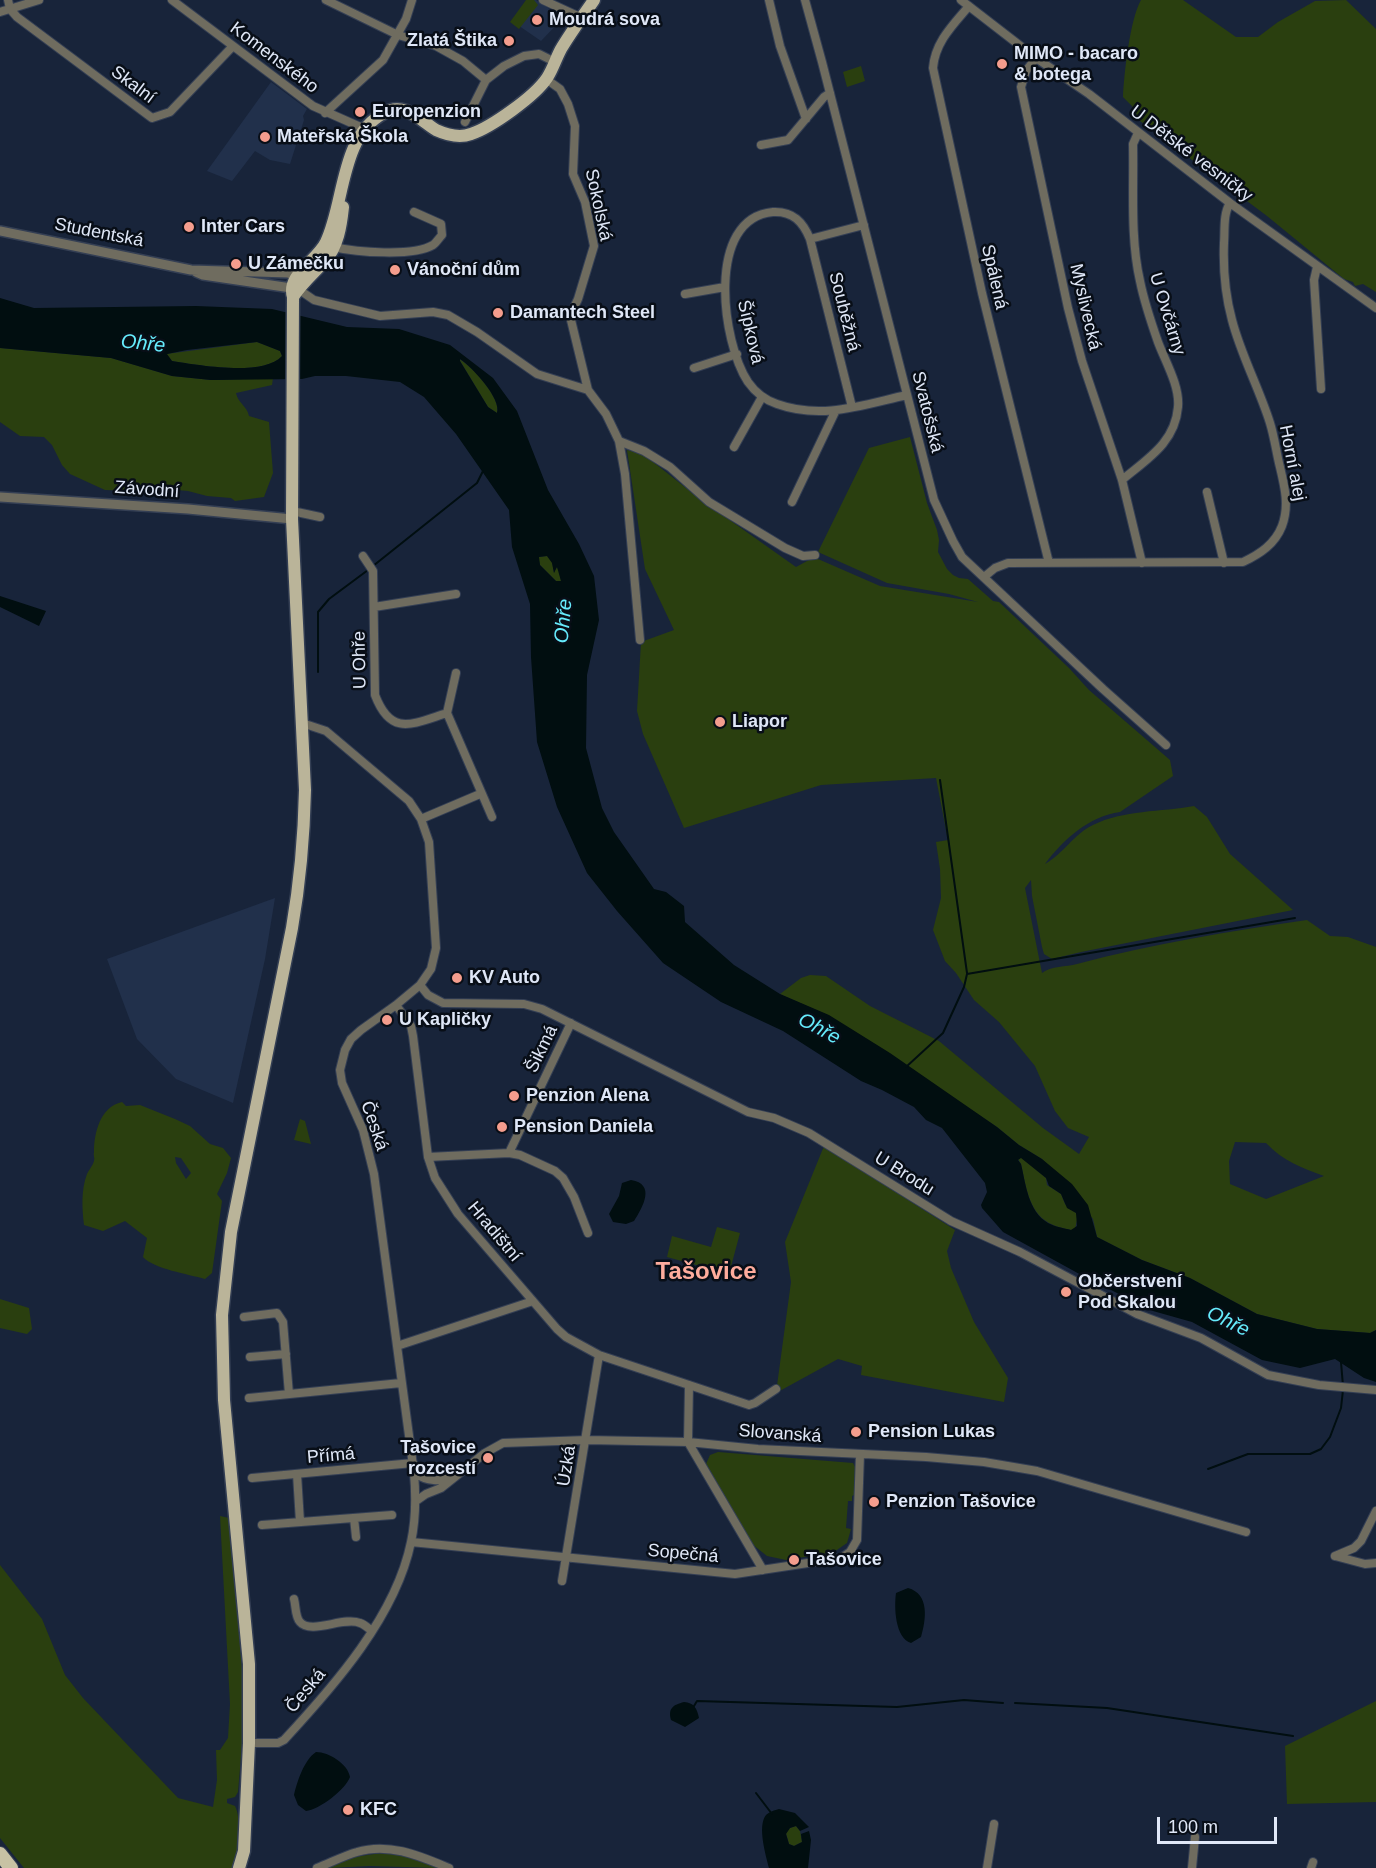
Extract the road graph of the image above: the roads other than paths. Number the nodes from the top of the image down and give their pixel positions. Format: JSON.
{"nodes":[{"id":1,"x":39,"y":0,"type":"edge"},
{"id":2,"x":172,"y":0,"type":"edge"},
{"id":3,"x":326,"y":0,"type":"edge"},
{"id":4,"x":412,"y":0,"type":"edge"},
{"id":5,"x":543,"y":0,"type":"edge"},
{"id":6,"x":594,"y":0,"type":"edge"},
{"id":7,"x":770,"y":0,"type":"edge"},
{"id":8,"x":805,"y":0,"type":"edge"},
{"id":9,"x":961,"y":0,"type":"edge"},
{"id":10,"x":9,"y":4,"type":"edge"},
{"id":11,"x":0,"y":6,"type":"edge"},
{"id":12,"x":969,"y":6,"type":"junction"},
{"id":13,"x":0,"y":12,"type":"edge"},
{"id":14,"x":582,"y":18,"type":"junction"},
{"id":15,"x":398,"y":35,"type":"junction"},
{"id":16,"x":233,"y":46,"type":"junction"},
{"id":17,"x":1036,"y":58,"type":"junction"},
{"id":18,"x":555,"y":62,"type":"junction"},
{"id":19,"x":486,"y":80,"type":"junction"},
{"id":20,"x":546,"y":80,"type":"junction"},
{"id":21,"x":830,"y":93,"type":"junction"},
{"id":22,"x":325,"y":112,"type":"junction"},
{"id":23,"x":806,"y":118,"type":"junction"},
{"id":24,"x":465,"y":122,"type":"dead end"},
{"id":25,"x":364,"y":131,"type":"junction"},
{"id":26,"x":1138,"y":133,"type":"junction"},
{"id":27,"x":760,"y":145,"type":"dead end"},
{"id":28,"x":1230,"y":203,"type":"junction"},
{"id":29,"x":414,"y":212,"type":"dead end"},
{"id":30,"x":804,"y":225,"type":"joint"},
{"id":31,"x":864,"y":225,"type":"junction"},
{"id":32,"x":0,"y":231,"type":"edge"},
{"id":33,"x":810,"y":239,"type":"junction"},
{"id":34,"x":329,"y":245,"type":"junction"},
{"id":35,"x":1317,"y":267,"type":"junction"},
{"id":36,"x":192,"y":270,"type":"junction"},
{"id":37,"x":294,"y":287,"type":"junction"},
{"id":38,"x":725,"y":287,"type":"junction"},
{"id":39,"x":685,"y":294,"type":"dead end"},
{"id":40,"x":1376,"y":308,"type":"edge"},
{"id":41,"x":736,"y":354,"type":"junction"},
{"id":42,"x":694,"y":368,"type":"dead end"},
{"id":43,"x":1321,"y":389,"type":"dead end"},
{"id":44,"x":588,"y":390,"type":"junction"},
{"id":45,"x":907,"y":395,"type":"junction"},
{"id":46,"x":762,"y":397,"type":"junction"},
{"id":47,"x":852,"y":407,"type":"junction"},
{"id":48,"x":835,"y":412,"type":"junction"},
{"id":49,"x":619,"y":441,"type":"junction"},
{"id":50,"x":734,"y":447,"type":"dead end"},
{"id":51,"x":1122,"y":480,"type":"junction"},
{"id":52,"x":1207,"y":492,"type":"dead end"},
{"id":53,"x":0,"y":497,"type":"edge"},
{"id":54,"x":792,"y":502,"type":"dead end"},
{"id":55,"x":292,"y":515,"type":"junction"},
{"id":56,"x":320,"y":518,"type":"dead end"},
{"id":57,"x":815,"y":555,"type":"dead end"},
{"id":58,"x":363,"y":556,"type":"dead end"},
{"id":59,"x":1049,"y":563,"type":"junction"},
{"id":60,"x":1142,"y":563,"type":"junction"},
{"id":61,"x":1224,"y":563,"type":"junction"},
{"id":62,"x":984,"y":577,"type":"junction"},
{"id":63,"x":456,"y":594,"type":"dead end"},
{"id":64,"x":374,"y":607,"type":"junction"},
{"id":65,"x":640,"y":640,"type":"dead end"},
{"id":66,"x":456,"y":673,"type":"dead end"},
{"id":67,"x":447,"y":713,"type":"junction"},
{"id":68,"x":302,"y":723,"type":"junction"},
{"id":69,"x":1166,"y":745,"type":"dead end"},
{"id":70,"x":480,"y":794,"type":"junction"},
{"id":71,"x":492,"y":817,"type":"dead end"},
{"id":72,"x":421,"y":819,"type":"junction"},
{"id":73,"x":420,"y":985,"type":"junction"},
{"id":74,"x":396,"y":1005,"type":"junction"},
{"id":75,"x":571,"y":1023,"type":"junction"},
{"id":76,"x":509,"y":1153,"type":"junction"},
{"id":77,"x":428,"y":1157,"type":"junction"},
{"id":78,"x":588,"y":1233,"type":"dead end"},
{"id":79,"x":533,"y":1301,"type":"junction"},
{"id":80,"x":244,"y":1317,"type":"dead end"},
{"id":81,"x":397,"y":1346,"type":"junction"},
{"id":82,"x":286,"y":1354,"type":"junction"},
{"id":83,"x":599,"y":1355,"type":"junction"},
{"id":84,"x":250,"y":1357,"type":"dead end"},
{"id":85,"x":401,"y":1383,"type":"junction"},
{"id":86,"x":689,"y":1385,"type":"junction"},
{"id":87,"x":776,"y":1389,"type":"dead end"},
{"id":88,"x":1376,"y":1390,"type":"edge"},
{"id":89,"x":289,"y":1394,"type":"junction"},
{"id":90,"x":249,"y":1398,"type":"dead end"},
{"id":91,"x":586,"y":1440,"type":"junction"},
{"id":92,"x":688,"y":1442,"type":"junction"},
{"id":93,"x":860,"y":1454,"type":"junction"},
{"id":94,"x":413,"y":1463,"type":"junction"},
{"id":95,"x":414,"y":1473,"type":"junction"},
{"id":96,"x":297,"y":1474,"type":"junction"},
{"id":97,"x":457,"y":1475,"type":"junction"},
{"id":98,"x":252,"y":1478,"type":"dead end"},
{"id":99,"x":416,"y":1501,"type":"junction"},
{"id":100,"x":1376,"y":1511,"type":"edge"},
{"id":101,"x":392,"y":1515,"type":"dead end"},
{"id":102,"x":354,"y":1518,"type":"junction"},
{"id":103,"x":300,"y":1522,"type":"junction"},
{"id":104,"x":262,"y":1525,"type":"dead end"},
{"id":105,"x":1246,"y":1532,"type":"dead end"},
{"id":106,"x":356,"y":1538,"type":"dead end"},
{"id":107,"x":411,"y":1542,"type":"junction"},
{"id":108,"x":567,"y":1558,"type":"junction"},
{"id":109,"x":1376,"y":1563,"type":"edge"},
{"id":110,"x":763,"y":1570,"type":"junction"},
{"id":111,"x":562,"y":1581,"type":"dead end"},
{"id":112,"x":294,"y":1599,"type":"dead end"},
{"id":113,"x":372,"y":1630,"type":"junction"},
{"id":114,"x":249,"y":1743,"type":"junction"},
{"id":115,"x":994,"y":1824,"type":"dead end"},
{"id":116,"x":1195,"y":1837,"type":"dead end"},
{"id":117,"x":244,"y":1851,"type":"junction"},
{"id":118,"x":320,"y":1867,"type":"edge"},
{"id":119,"x":239,"y":1868,"type":"edge"},
{"id":120,"x":249,"y":1868,"type":"edge"},
{"id":121,"x":449,"y":1868,"type":"edge"},
{"id":122,"x":987,"y":1868,"type":"edge"},
{"id":123,"x":1192,"y":1868,"type":"edge"}],
"edges":[{"from":1,"to":10,"type":"street"},
{"from":2,"to":16,"type":"street","name":"Komenského"},
{"from":3,"to":15,"type":"street"},
{"from":4,"to":15,"type":"street"},
{"from":5,"to":14,"type":"street"},
{"from":6,"to":14,"type":"main road"},
{"from":7,"to":23,"type":"street"},
{"from":8,"to":21,"type":"street","name":"Svatošská"},
{"from":9,"to":12,"type":"street","name":"U Dětské vesničky"},
{"from":10,"to":11,"type":"street"},
{"from":10,"to":13,"type":"street"},
{"from":10,"to":16,"type":"street","name":"Skalní"},
{"from":12,"to":17,"type":"street","name":"U Dětské vesničky"},
{"from":12,"to":59,"type":"street","name":"Spálená"},
{"from":14,"to":18,"type":"main road"},
{"from":15,"to":19,"type":"street"},
{"from":15,"to":22,"type":"street"},
{"from":16,"to":22,"type":"street","name":"Komenského"},
{"from":17,"to":26,"type":"street","name":"U Dětské vesničky"},
{"from":17,"to":51,"type":"street","name":"Myslivecká"},
{"from":18,"to":19,"type":"street"},
{"from":18,"to":20,"type":"main road"},
{"from":19,"to":24,"type":"street"},
{"from":20,"to":25,"type":"main road"},
{"from":20,"to":44,"type":"street","name":"Sokolská"},
{"from":21,"to":23,"type":"street"},
{"from":21,"to":31,"type":"street","name":"Svatošská"},
{"from":22,"to":25,"type":"street","name":"Komenského"},
{"from":23,"to":27,"type":"street"},
{"from":25,"to":34,"type":"main road"},
{"from":26,"to":28,"type":"street","name":"U Dětské vesničky"},
{"from":26,"to":51,"type":"street","name":"U Ovčárny"},
{"from":28,"to":35,"type":"street","name":"U Dětské vesničky"},
{"from":28,"to":61,"type":"street","name":"Horní alej"},
{"from":29,"to":34,"type":"street"},
{"from":30,"to":33,"type":"street","name":"Souběžná"},
{"from":30,"to":38,"type":"street","name":"Šípková"},
{"from":31,"to":33,"type":"street"},
{"from":31,"to":45,"type":"street","name":"Svatošská"},
{"from":32,"to":36,"type":"street","name":"Studentská"},
{"from":33,"to":47,"type":"street","name":"Souběžná"},
{"from":34,"to":37,"type":"main road"},
{"from":34,"to":37,"type":"main road"},
{"from":35,"to":40,"type":"street","name":"U Dětské vesničky"},
{"from":35,"to":43,"type":"street"},
{"from":36,"to":37,"type":"street","name":"Studentská"},
{"from":36,"to":37,"type":"street","name":"Studentská"},
{"from":37,"to":44,"type":"street"},
{"from":37,"to":55,"type":"main road"},
{"from":38,"to":39,"type":"street"},
{"from":38,"to":41,"type":"street","name":"Šípková"},
{"from":41,"to":42,"type":"street"},
{"from":41,"to":46,"type":"street","name":"Šípková"},
{"from":44,"to":49,"type":"street","name":"Sokolská"},
{"from":45,"to":47,"type":"street"},
{"from":45,"to":62,"type":"street","name":"Svatošská"},
{"from":46,"to":48,"type":"street"},
{"from":46,"to":50,"type":"street"},
{"from":47,"to":48,"type":"street"},
{"from":48,"to":54,"type":"street"},
{"from":49,"to":57,"type":"street"},
{"from":49,"to":65,"type":"street","name":"Sokolská"},
{"from":51,"to":60,"type":"street","name":"Myslivecká"},
{"from":52,"to":61,"type":"street"},
{"from":53,"to":55,"type":"street","name":"Závodní"},
{"from":55,"to":56,"type":"street"},
{"from":55,"to":68,"type":"main road"},
{"from":58,"to":64,"type":"street","name":"U Ohře"},
{"from":59,"to":60,"type":"street","name":"Horní alej"},
{"from":59,"to":62,"type":"street","name":"Horní alej"},
{"from":60,"to":61,"type":"street","name":"Horní alej"},
{"from":62,"to":69,"type":"street","name":"Svatošská"},
{"from":63,"to":64,"type":"street","name":"U Ohře"},
{"from":64,"to":67,"type":"street","name":"U Ohře"},
{"from":66,"to":67,"type":"street"},
{"from":67,"to":70,"type":"street"},
{"from":68,"to":72,"type":"street","name":"Česká"},
{"from":68,"to":114,"type":"main road"},
{"from":70,"to":71,"type":"street"},
{"from":70,"to":72,"type":"street"},
{"from":72,"to":73,"type":"street","name":"Česká"},
{"from":73,"to":74,"type":"street","name":"Česká"},
{"from":73,"to":75,"type":"street","name":"U Brodu"},
{"from":74,"to":77,"type":"street","name":"Hradištní"},
{"from":74,"to":81,"type":"street","name":"Česká"},
{"from":75,"to":76,"type":"street","name":"Šikmá"},
{"from":75,"to":88,"type":"street","name":"U Brodu"},
{"from":76,"to":77,"type":"street"},
{"from":76,"to":78,"type":"street"},
{"from":77,"to":79,"type":"street","name":"Hradištní"},
{"from":79,"to":81,"type":"street"},
{"from":79,"to":83,"type":"street","name":"Hradištní"},
{"from":80,"to":82,"type":"street"},
{"from":81,"to":85,"type":"street","name":"Česká"},
{"from":82,"to":84,"type":"street"},
{"from":82,"to":89,"type":"street"},
{"from":83,"to":86,"type":"street","name":"Hradištní"},
{"from":83,"to":91,"type":"street","name":"Úzká"},
{"from":85,"to":89,"type":"street"},
{"from":85,"to":94,"type":"street","name":"Česká"},
{"from":86,"to":87,"type":"street","name":"Hradištní"},
{"from":86,"to":92,"type":"street"},
{"from":89,"to":90,"type":"street"},
{"from":91,"to":92,"type":"street","name":"Slovanská"},
{"from":91,"to":97,"type":"street","name":"Slovanská"},
{"from":91,"to":108,"type":"street","name":"Úzká"},
{"from":92,"to":93,"type":"street","name":"Slovanská"},
{"from":92,"to":110,"type":"street"},
{"from":93,"to":105,"type":"street","name":"Slovanská"},
{"from":93,"to":110,"type":"street","name":"Sopečná"},
{"from":94,"to":95,"type":"street","name":"Česká"},
{"from":94,"to":96,"type":"street","name":"Přímá"},
{"from":95,"to":97,"type":"street","name":"Slovanská"},
{"from":95,"to":99,"type":"street","name":"Česká"},
{"from":96,"to":98,"type":"street","name":"Přímá"},
{"from":96,"to":103,"type":"street"},
{"from":97,"to":99,"type":"street","name":"Slovanská"},
{"from":99,"to":107,"type":"street","name":"Česká"},
{"from":100,"to":109,"type":"street"},
{"from":101,"to":102,"type":"street"},
{"from":102,"to":103,"type":"street"},
{"from":102,"to":106,"type":"street"},
{"from":103,"to":104,"type":"street"},
{"from":107,"to":108,"type":"street","name":"Sopečná"},
{"from":107,"to":113,"type":"street","name":"Česká"},
{"from":108,"to":110,"type":"street","name":"Sopečná"},
{"from":108,"to":111,"type":"street","name":"Úzká"},
{"from":112,"to":113,"type":"street"},
{"from":113,"to":114,"type":"street","name":"Česká"},
{"from":114,"to":117,"type":"main road"},
{"from":115,"to":122,"type":"street"},
{"from":116,"to":123,"type":"street"},
{"from":117,"to":119,"type":"main road"},
{"from":117,"to":120,"type":"main road"},
{"from":118,"to":121,"type":"street"}]}
